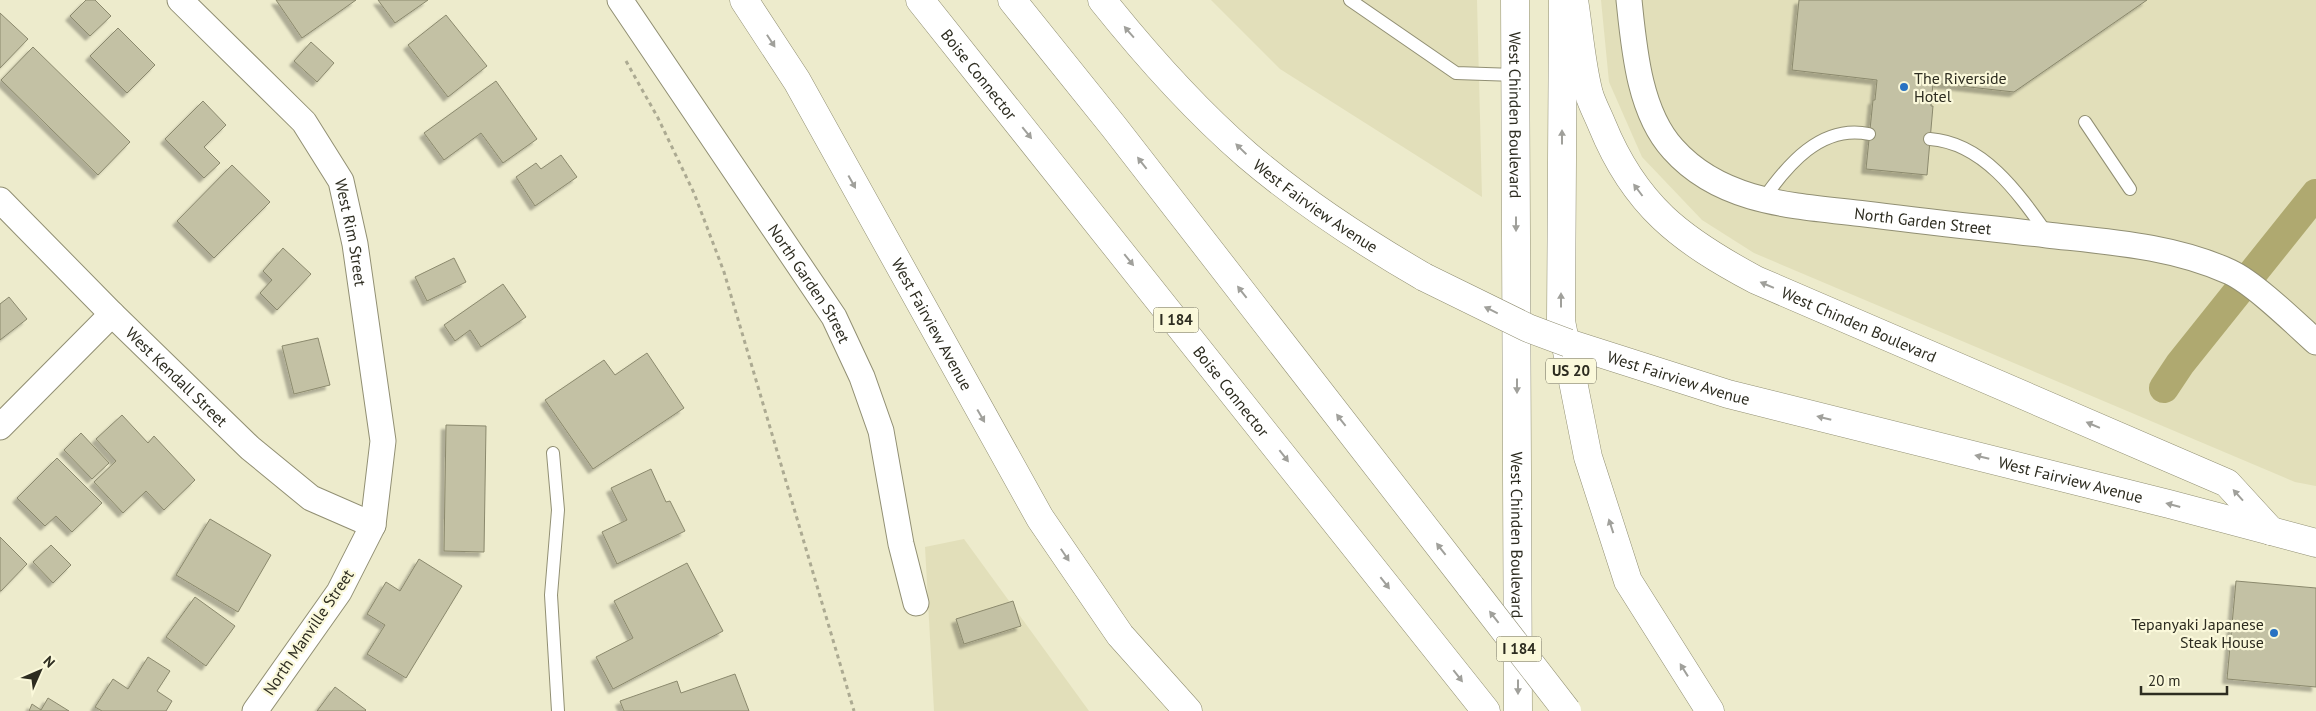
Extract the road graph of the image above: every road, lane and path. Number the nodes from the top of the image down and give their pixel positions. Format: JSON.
{"nodes":[{"id":1,"x":180,"y":0,"type":"edge"},
{"id":2,"x":620,"y":0,"type":"edge"},
{"id":3,"x":744,"y":0,"type":"edge"},
{"id":4,"x":920,"y":0,"type":"edge"},
{"id":5,"x":1012,"y":0,"type":"edge"},
{"id":6,"x":1102,"y":0,"type":"edge"},
{"id":7,"x":1350,"y":0,"type":"edge"},
{"id":8,"x":1515,"y":0,"type":"edge"},
{"id":9,"x":1563,"y":0,"type":"edge"},
{"id":10,"x":1574,"y":0,"type":"edge"},
{"id":11,"x":1629,"y":0,"type":"edge"},
{"id":12,"x":621,"y":53,"type":"dead end"},
{"id":13,"x":1515,"y":75,"type":"junction"},
{"id":14,"x":2085,"y":122,"type":"dead end"},
{"id":15,"x":1870,"y":134,"type":"dead end"},
{"id":16,"x":1930,"y":139,"type":"dead end"},
{"id":17,"x":2130,"y":189,"type":"dead end"},
{"id":18,"x":0,"y":200,"type":"edge"},
{"id":19,"x":1762,"y":201,"type":"junction"},
{"id":20,"x":2048,"y":235,"type":"junction"},
{"id":21,"x":112,"y":314,"type":"junction"},
{"id":22,"x":2316,"y":342,"type":"edge"},
{"id":23,"x":0,"y":427,"type":"edge"},
{"id":24,"x":553,"y":453,"type":"dead end"},
{"id":25,"x":373,"y":526,"type":"junction"},
{"id":26,"x":2271,"y":531,"type":"junction"},
{"id":27,"x":2316,"y":543,"type":"edge"},
{"id":28,"x":916,"y":603,"type":"dead end"},
{"id":29,"x":255,"y":711,"type":"edge"},
{"id":30,"x":558,"y":711,"type":"edge"},
{"id":31,"x":854,"y":711,"type":"edge"},
{"id":32,"x":1188,"y":711,"type":"edge"},
{"id":33,"x":1486,"y":711,"type":"edge"},
{"id":34,"x":1518,"y":711,"type":"edge"},
{"id":35,"x":1567,"y":711,"type":"edge"},
{"id":36,"x":1710,"y":711,"type":"edge"}],
"edges":[{"from":1,"to":25,"type":"street","name":"West Rim Street"},
{"from":2,"to":28,"type":"street","name":"North Garden Street"},
{"from":3,"to":32,"type":"main road","name":"West Fairview Avenue","one_way":true},
{"from":4,"to":33,"type":"main road","name":"Boise Connector","number":"I 184","one_way":true},
{"from":35,"to":5,"type":"main road","number":"I 184","one_way":true,"bridge":true},
{"from":26,"to":6,"type":"main road","name":"West Fairview Avenue","one_way":true,"bridge":true},
{"from":7,"to":13,"type":"lane"},
{"from":8,"to":13,"type":"main road","name":"West Chinden Boulevard"},
{"from":36,"to":9,"type":"main road","number":"US 20","one_way":true},
{"from":26,"to":10,"type":"main road","name":"West Chinden Boulevard","one_way":true},
{"from":11,"to":19,"type":"street","name":"North Garden Street"},
{"from":12,"to":31,"type":"path"},
{"from":13,"to":34,"type":"main road","name":"West Chinden Boulevard","one_way":true},
{"from":14,"to":17,"type":"lane"},
{"from":15,"to":19,"type":"lane"},
{"from":16,"to":20,"type":"lane"},
{"from":18,"to":21,"type":"street","name":"West Kendall Street"},
{"from":19,"to":20,"type":"street","name":"North Garden Street"},
{"from":20,"to":22,"type":"street","name":"North Garden Street"},
{"from":21,"to":23,"type":"street"},
{"from":21,"to":25,"type":"street","name":"West Kendall Street"},
{"from":24,"to":30,"type":"lane"},
{"from":25,"to":29,"type":"street","name":"North Manville Street"},
{"from":26,"to":27,"type":"main road","name":"West Fairview Avenue"}]}
